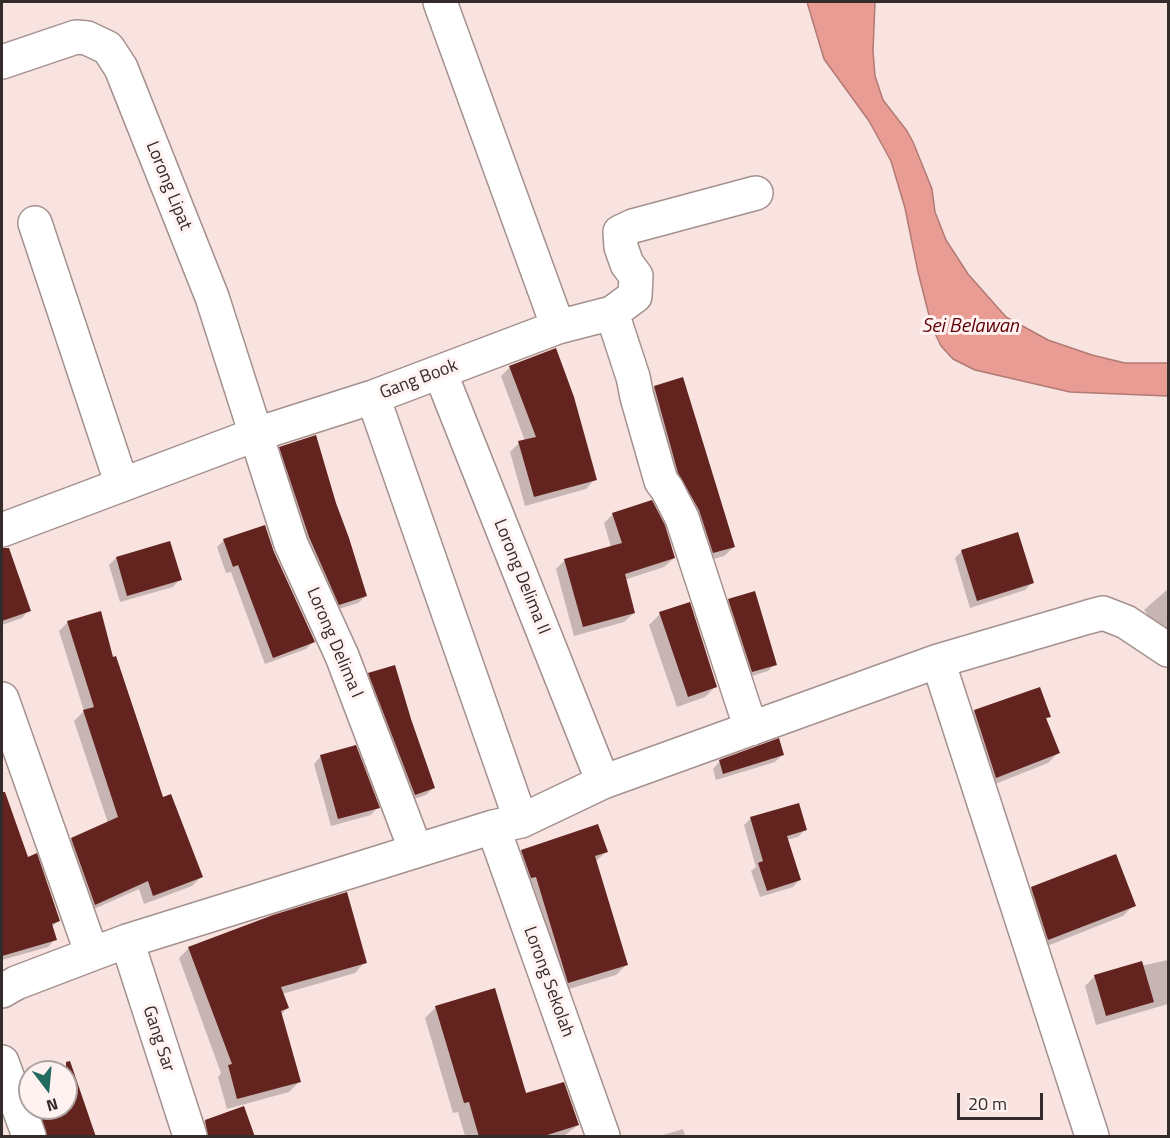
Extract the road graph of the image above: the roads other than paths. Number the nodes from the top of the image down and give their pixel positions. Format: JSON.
{"nodes":[{"id":1,"x":440,"y":2,"type":"edge"},
{"id":2,"x":2,"y":62,"type":"edge"},
{"id":3,"x":756,"y":193,"type":"dead end"},
{"id":4,"x":35,"y":223,"type":"dead end"},
{"id":5,"x":612,"y":313,"type":"junction"},
{"id":6,"x":558,"y":327,"type":"junction"},
{"id":7,"x":440,"y":372,"type":"junction"},
{"id":8,"x":373,"y":397,"type":"junction"},
{"id":9,"x":257,"y":434,"type":"junction"},
{"id":10,"x":122,"y":485,"type":"junction"},
{"id":11,"x":2,"y":530,"type":"edge"},
{"id":12,"x":1168,"y":650,"type":"edge"},
{"id":13,"x":938,"y":661,"type":"junction"},
{"id":14,"x":2,"y":699,"type":"edge"},
{"id":15,"x":751,"y":729,"type":"junction"},
{"id":16,"x":603,"y":782,"type":"junction"},
{"id":17,"x":507,"y":824,"type":"junction"},
{"id":18,"x":416,"y":851,"type":"junction"},
{"id":19,"x":127,"y":941,"type":"junction"},
{"id":20,"x":92,"y":954,"type":"junction"},
{"id":21,"x":2,"y":991,"type":"edge"},
{"id":22,"x":2,"y":1062,"type":"edge"},
{"id":23,"x":29,"y":1137,"type":"edge"},
{"id":24,"x":190,"y":1137,"type":"edge"},
{"id":25,"x":603,"y":1137,"type":"edge"},
{"id":26,"x":1092,"y":1137,"type":"edge"}],
"edges":[{"from":1,"to":6,"type":"street"},
{"from":2,"to":9,"type":"street","name":"Lorong Lipat"},
{"from":3,"to":5,"type":"street","name":"Gang Book"},
{"from":4,"to":10,"type":"street"},
{"from":5,"to":6,"type":"street","name":"Gang Book"},
{"from":5,"to":15,"type":"street"},
{"from":6,"to":7,"type":"street","name":"Gang Book"},
{"from":7,"to":8,"type":"street","name":"Gang Book"},
{"from":7,"to":16,"type":"street","name":"Lorong Delima II"},
{"from":8,"to":9,"type":"street","name":"Gang Book"},
{"from":8,"to":17,"type":"street","name":"Lorong Sekolah"},
{"from":9,"to":10,"type":"street","name":"Gang Book"},
{"from":9,"to":18,"type":"street","name":"Lorong Delima I"},
{"from":10,"to":11,"type":"street","name":"Gang Book"},
{"from":12,"to":13,"type":"street"},
{"from":13,"to":15,"type":"street"},
{"from":13,"to":26,"type":"street"},
{"from":14,"to":20,"type":"street"},
{"from":15,"to":16,"type":"street"},
{"from":16,"to":17,"type":"street"},
{"from":17,"to":18,"type":"street"},
{"from":17,"to":25,"type":"street","name":"Lorong Sekolah"},
{"from":18,"to":19,"type":"street"},
{"from":19,"to":20,"type":"street"},
{"from":19,"to":24,"type":"street","name":"Gang Sar"},
{"from":20,"to":21,"type":"street"},
{"from":22,"to":23,"type":"street"}]}
